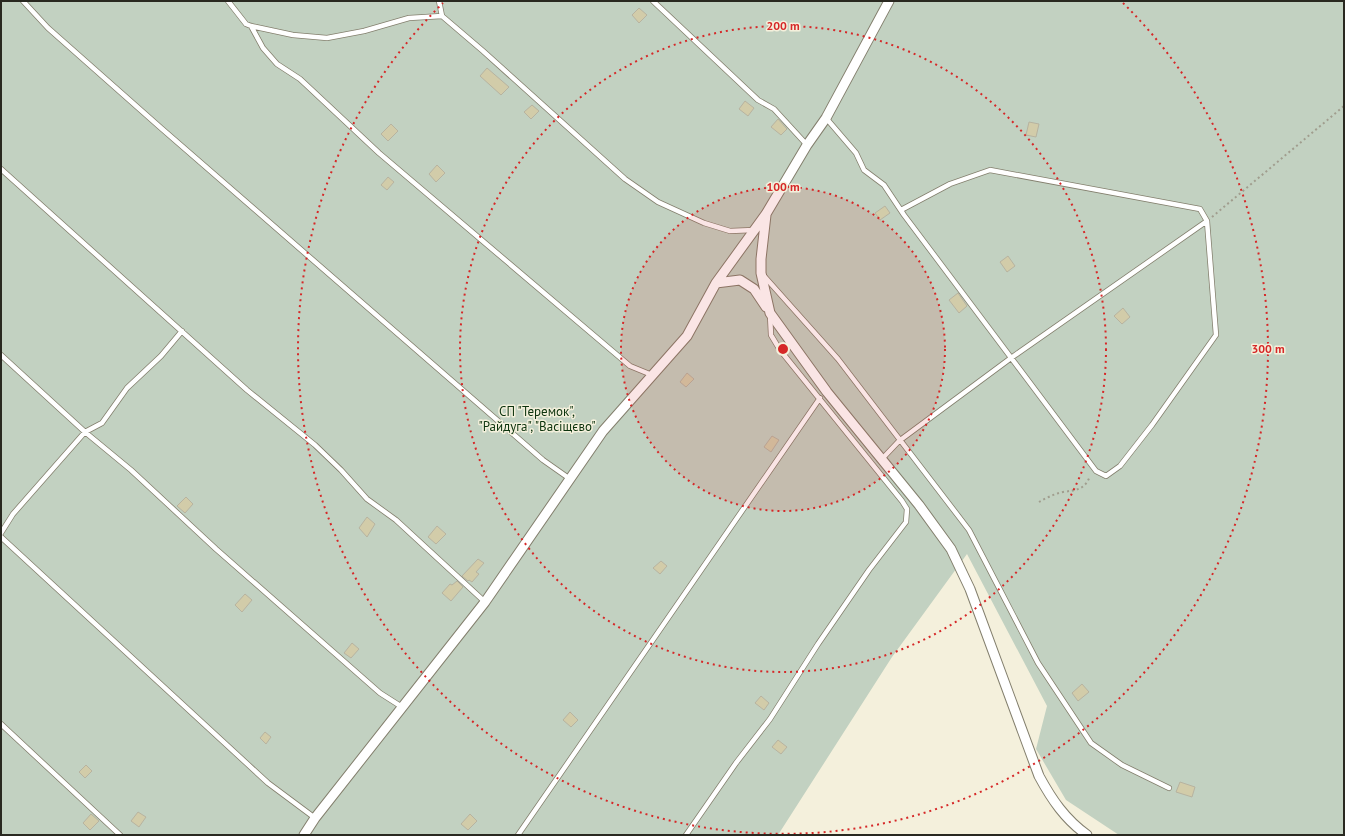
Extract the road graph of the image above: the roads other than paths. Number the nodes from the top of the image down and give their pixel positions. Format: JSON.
{"nodes":[{"id":1,"x":23,"y":1,"type":"edge"},
{"id":2,"x":228,"y":1,"type":"edge"},
{"id":3,"x":439,"y":1,"type":"edge"},
{"id":4,"x":653,"y":1,"type":"edge"},
{"id":5,"x":885,"y":3,"type":"edge"},
{"id":6,"x":442,"y":16,"type":"junction"},
{"id":7,"x":251,"y":26,"type":"junction"},
{"id":8,"x":826,"y":118,"type":"junction"},
{"id":9,"x":807,"y":145,"type":"junction"},
{"id":10,"x":1,"y":169,"type":"edge"},
{"id":11,"x":901,"y":210,"type":"junction"},
{"id":12,"x":766,"y":214,"type":"junction"},
{"id":13,"x":1207,"y":221,"type":"junction"},
{"id":14,"x":755,"y":230,"type":"junction"},
{"id":15,"x":761,"y":274,"type":"junction"},
{"id":16,"x":716,"y":283,"type":"junction"},
{"id":17,"x":770,"y":312,"type":"junction"},
{"id":18,"x":182,"y":331,"type":"junction"},
{"id":19,"x":1,"y":356,"type":"edge"},
{"id":20,"x":1011,"y":358,"type":"junction"},
{"id":21,"x":652,"y":375,"type":"junction"},
{"id":22,"x":820,"y":398,"type":"junction"},
{"id":23,"x":85,"y":432,"type":"junction"},
{"id":24,"x":899,"y":441,"type":"junction"},
{"id":25,"x":881,"y":460,"type":"junction"},
{"id":26,"x":570,"y":479,"type":"junction"},
{"id":27,"x":1,"y":533,"type":"edge"},
{"id":28,"x":1,"y":537,"type":"edge"},
{"id":29,"x":485,"y":602,"type":"junction"},
{"id":30,"x":402,"y":707,"type":"junction"},
{"id":31,"x":1,"y":724,"type":"edge"},
{"id":32,"x":1169,"y":788,"type":"dead end"},
{"id":33,"x":315,"y":818,"type":"junction"},
{"id":34,"x":120,"y":835,"type":"edge"},
{"id":35,"x":304,"y":835,"type":"edge"},
{"id":36,"x":518,"y":835,"type":"edge"},
{"id":37,"x":686,"y":835,"type":"edge"},
{"id":38,"x":1087,"y":835,"type":"edge"}],
"edges":[{"from":1,"to":26,"type":"lane"},
{"from":2,"to":7,"type":"lane"},
{"from":3,"to":6,"type":"lane"},
{"from":4,"to":9,"type":"lane"},
{"from":5,"to":8,"type":"street"},
{"from":6,"to":7,"type":"lane"},
{"from":6,"to":14,"type":"lane"},
{"from":7,"to":21,"type":"lane"},
{"from":8,"to":9,"type":"street"},
{"from":8,"to":11,"type":"lane"},
{"from":9,"to":12,"type":"street"},
{"from":10,"to":18,"type":"lane"},
{"from":11,"to":13,"type":"lane"},
{"from":11,"to":20,"type":"lane"},
{"from":12,"to":14,"type":"street"},
{"from":12,"to":15,"type":"street"},
{"from":13,"to":20,"type":"lane"},
{"from":13,"to":20,"type":"lane"},
{"from":14,"to":16,"type":"street"},
{"from":15,"to":17,"type":"street"},
{"from":15,"to":24,"type":"lane"},
{"from":16,"to":17,"type":"street"},
{"from":16,"to":21,"type":"street"},
{"from":17,"to":22,"type":"lane"},
{"from":17,"to":25,"type":"street"},
{"from":18,"to":23,"type":"lane"},
{"from":18,"to":29,"type":"lane"},
{"from":19,"to":23,"type":"lane"},
{"from":20,"to":24,"type":"lane"},
{"from":21,"to":26,"type":"street"},
{"from":22,"to":36,"type":"lane"},
{"from":22,"to":37,"type":"lane"},
{"from":23,"to":27,"type":"lane"},
{"from":23,"to":30,"type":"lane"},
{"from":24,"to":25,"type":"lane"},
{"from":24,"to":32,"type":"lane"},
{"from":25,"to":38,"type":"street"},
{"from":26,"to":29,"type":"street"},
{"from":28,"to":33,"type":"lane"},
{"from":29,"to":30,"type":"street"},
{"from":30,"to":33,"type":"street"},
{"from":31,"to":34,"type":"lane"},
{"from":33,"to":35,"type":"street"}]}
